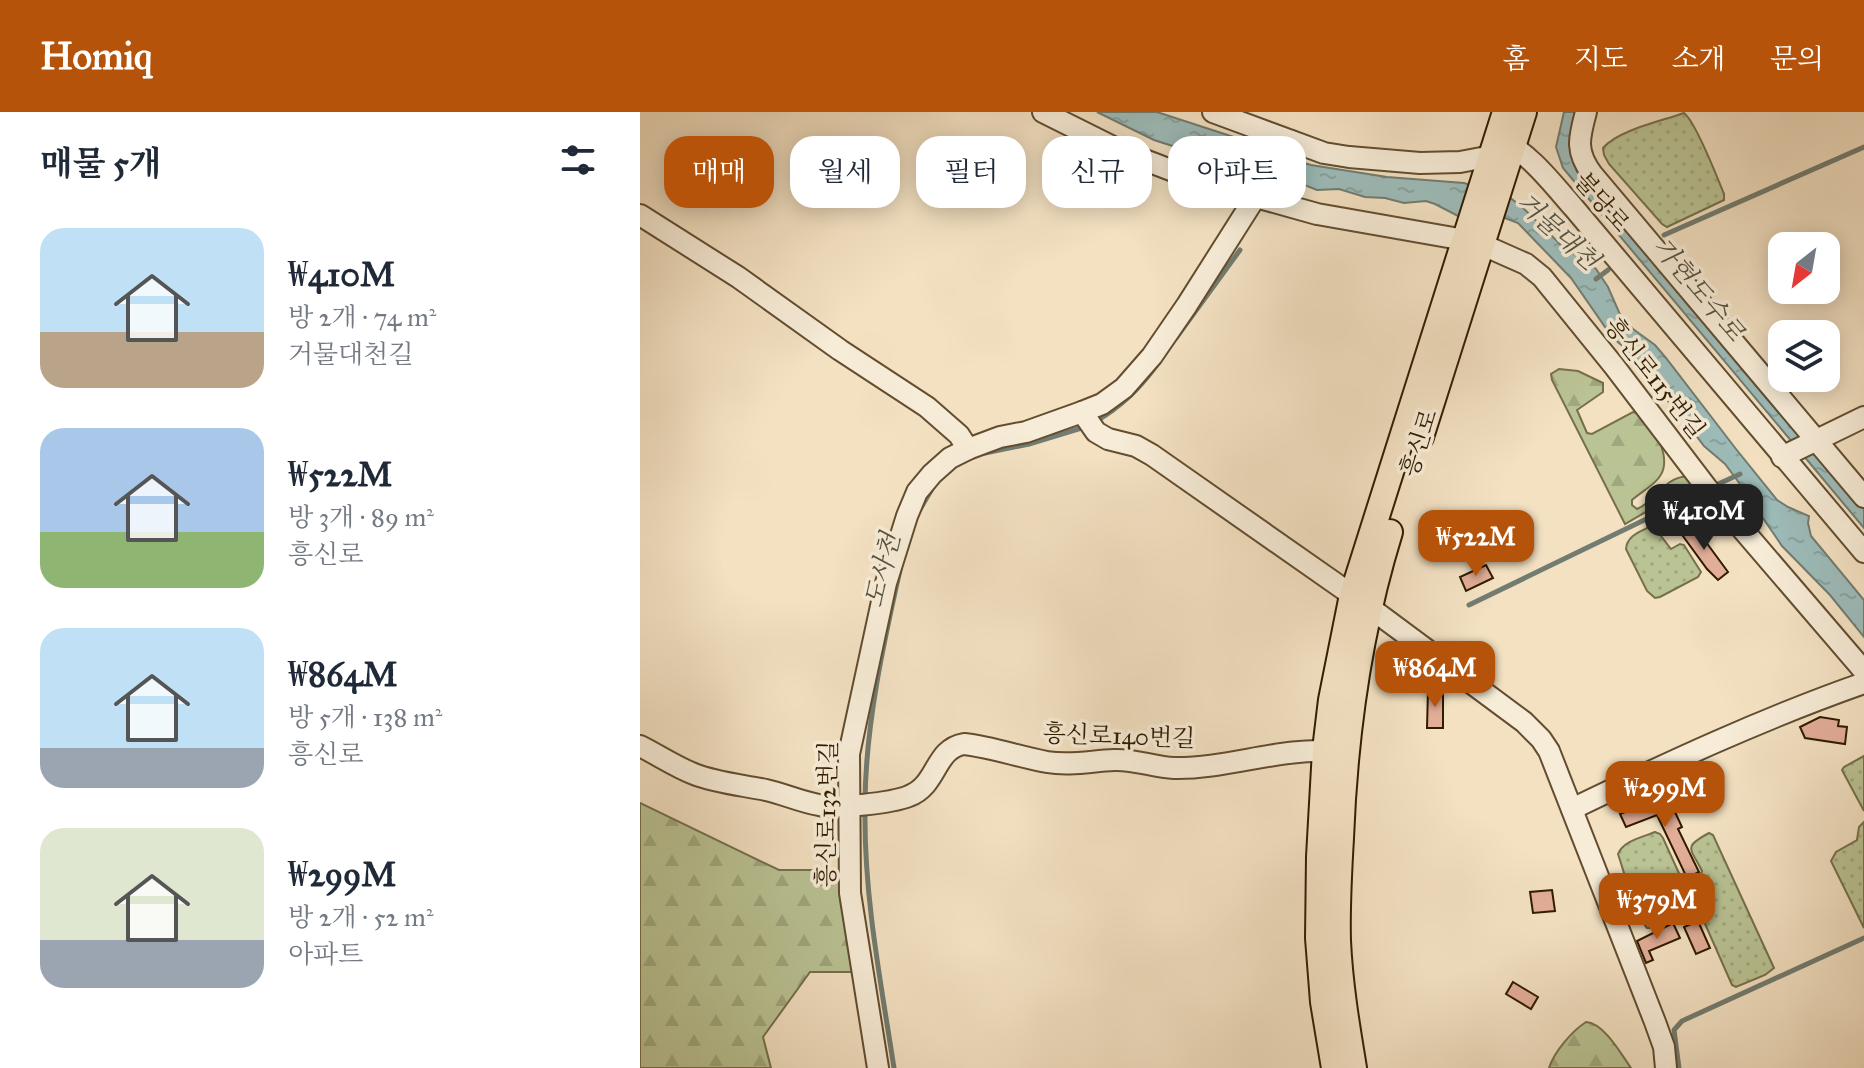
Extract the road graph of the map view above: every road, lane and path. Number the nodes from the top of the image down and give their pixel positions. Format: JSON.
{"nodes":[{"id":1,"x":1043,"y":112,"type":"edge"},
{"id":2,"x":1213,"y":112,"type":"edge"},
{"id":3,"x":1505,"y":112,"type":"edge"},
{"id":4,"x":1524,"y":112,"type":"edge"},
{"id":5,"x":1586,"y":112,"type":"edge"},
{"id":6,"x":1268,"y":136,"type":"edge"},
{"id":7,"x":1306,"y":149,"type":"edge"},
{"id":8,"x":1499,"y":156,"type":"junction"},
{"id":9,"x":1168,"y":169,"type":"edge"},
{"id":10,"x":1249,"y":208,"type":"edge"},
{"id":11,"x":1300,"y":208,"type":"edge"},
{"id":12,"x":640,"y":215,"type":"edge"},
{"id":13,"x":1475,"y":239,"type":"junction"},
{"id":14,"x":1864,"y":417,"type":"edge"},
{"id":15,"x":1088,"y":421,"type":"junction"},
{"id":16,"x":1816,"y":440,"type":"junction"},
{"id":17,"x":968,"y":449,"type":"junction"},
{"id":18,"x":1782,"y":457,"type":"junction"},
{"id":19,"x":1864,"y":497,"type":"edge"},
{"id":20,"x":1864,"y":552,"type":"edge"},
{"id":21,"x":1361,"y":601,"type":"junction"},
{"id":22,"x":1864,"y":671,"type":"edge"},
{"id":23,"x":1864,"y":683,"type":"edge"},
{"id":24,"x":640,"y":746,"type":"edge"},
{"id":25,"x":1336,"y":751,"type":"junction"},
{"id":26,"x":860,"y":805,"type":"junction"},
{"id":27,"x":1572,"y":809,"type":"junction"},
{"id":28,"x":878,"y":1068,"type":"edge"},
{"id":29,"x":1334,"y":1068,"type":"edge"},
{"id":30,"x":1354,"y":1068,"type":"edge"},
{"id":31,"x":1666,"y":1068,"type":"edge"}],
"edges":[{"from":1,"to":9,"type":"street"},
{"from":2,"to":6,"type":"street"},
{"from":3,"to":8,"type":"main road","name":"흥신로"},
{"from":4,"to":8,"type":"main road","name":"흥신로"},
{"from":5,"to":16,"type":"street"},
{"from":7,"to":8,"type":"street"},
{"from":8,"to":13,"type":"main road","name":"흥신로"},
{"from":8,"to":18,"type":"street","name":"불당로"},
{"from":10,"to":15,"type":"street","name":"흥신로132번길"},
{"from":11,"to":13,"type":"street"},
{"from":12,"to":17,"type":"street"},
{"from":13,"to":21,"type":"main road","name":"흥신로"},
{"from":13,"to":22,"type":"street","name":"흥신로115번길"},
{"from":14,"to":16,"type":"street"},
{"from":15,"to":17,"type":"street","name":"흥신로132번길"},
{"from":15,"to":21,"type":"street"},
{"from":16,"to":18,"type":"street"},
{"from":16,"to":19,"type":"street"},
{"from":17,"to":26,"type":"street","name":"흥신로132번길"},
{"from":18,"to":20,"type":"street","name":"불당로"},
{"from":21,"to":25,"type":"main road","name":"흥신로"},
{"from":21,"to":27,"type":"street"},
{"from":23,"to":27,"type":"street"},
{"from":24,"to":26,"type":"street","name":"흥신로140번길"},
{"from":25,"to":26,"type":"street","name":"흥신로140번길"},
{"from":25,"to":29,"type":"main road","name":"흥신로"},
{"from":25,"to":30,"type":"main road","name":"흥신로"},
{"from":26,"to":28,"type":"street","name":"흥신로132번길"},
{"from":27,"to":31,"type":"street"}]}
